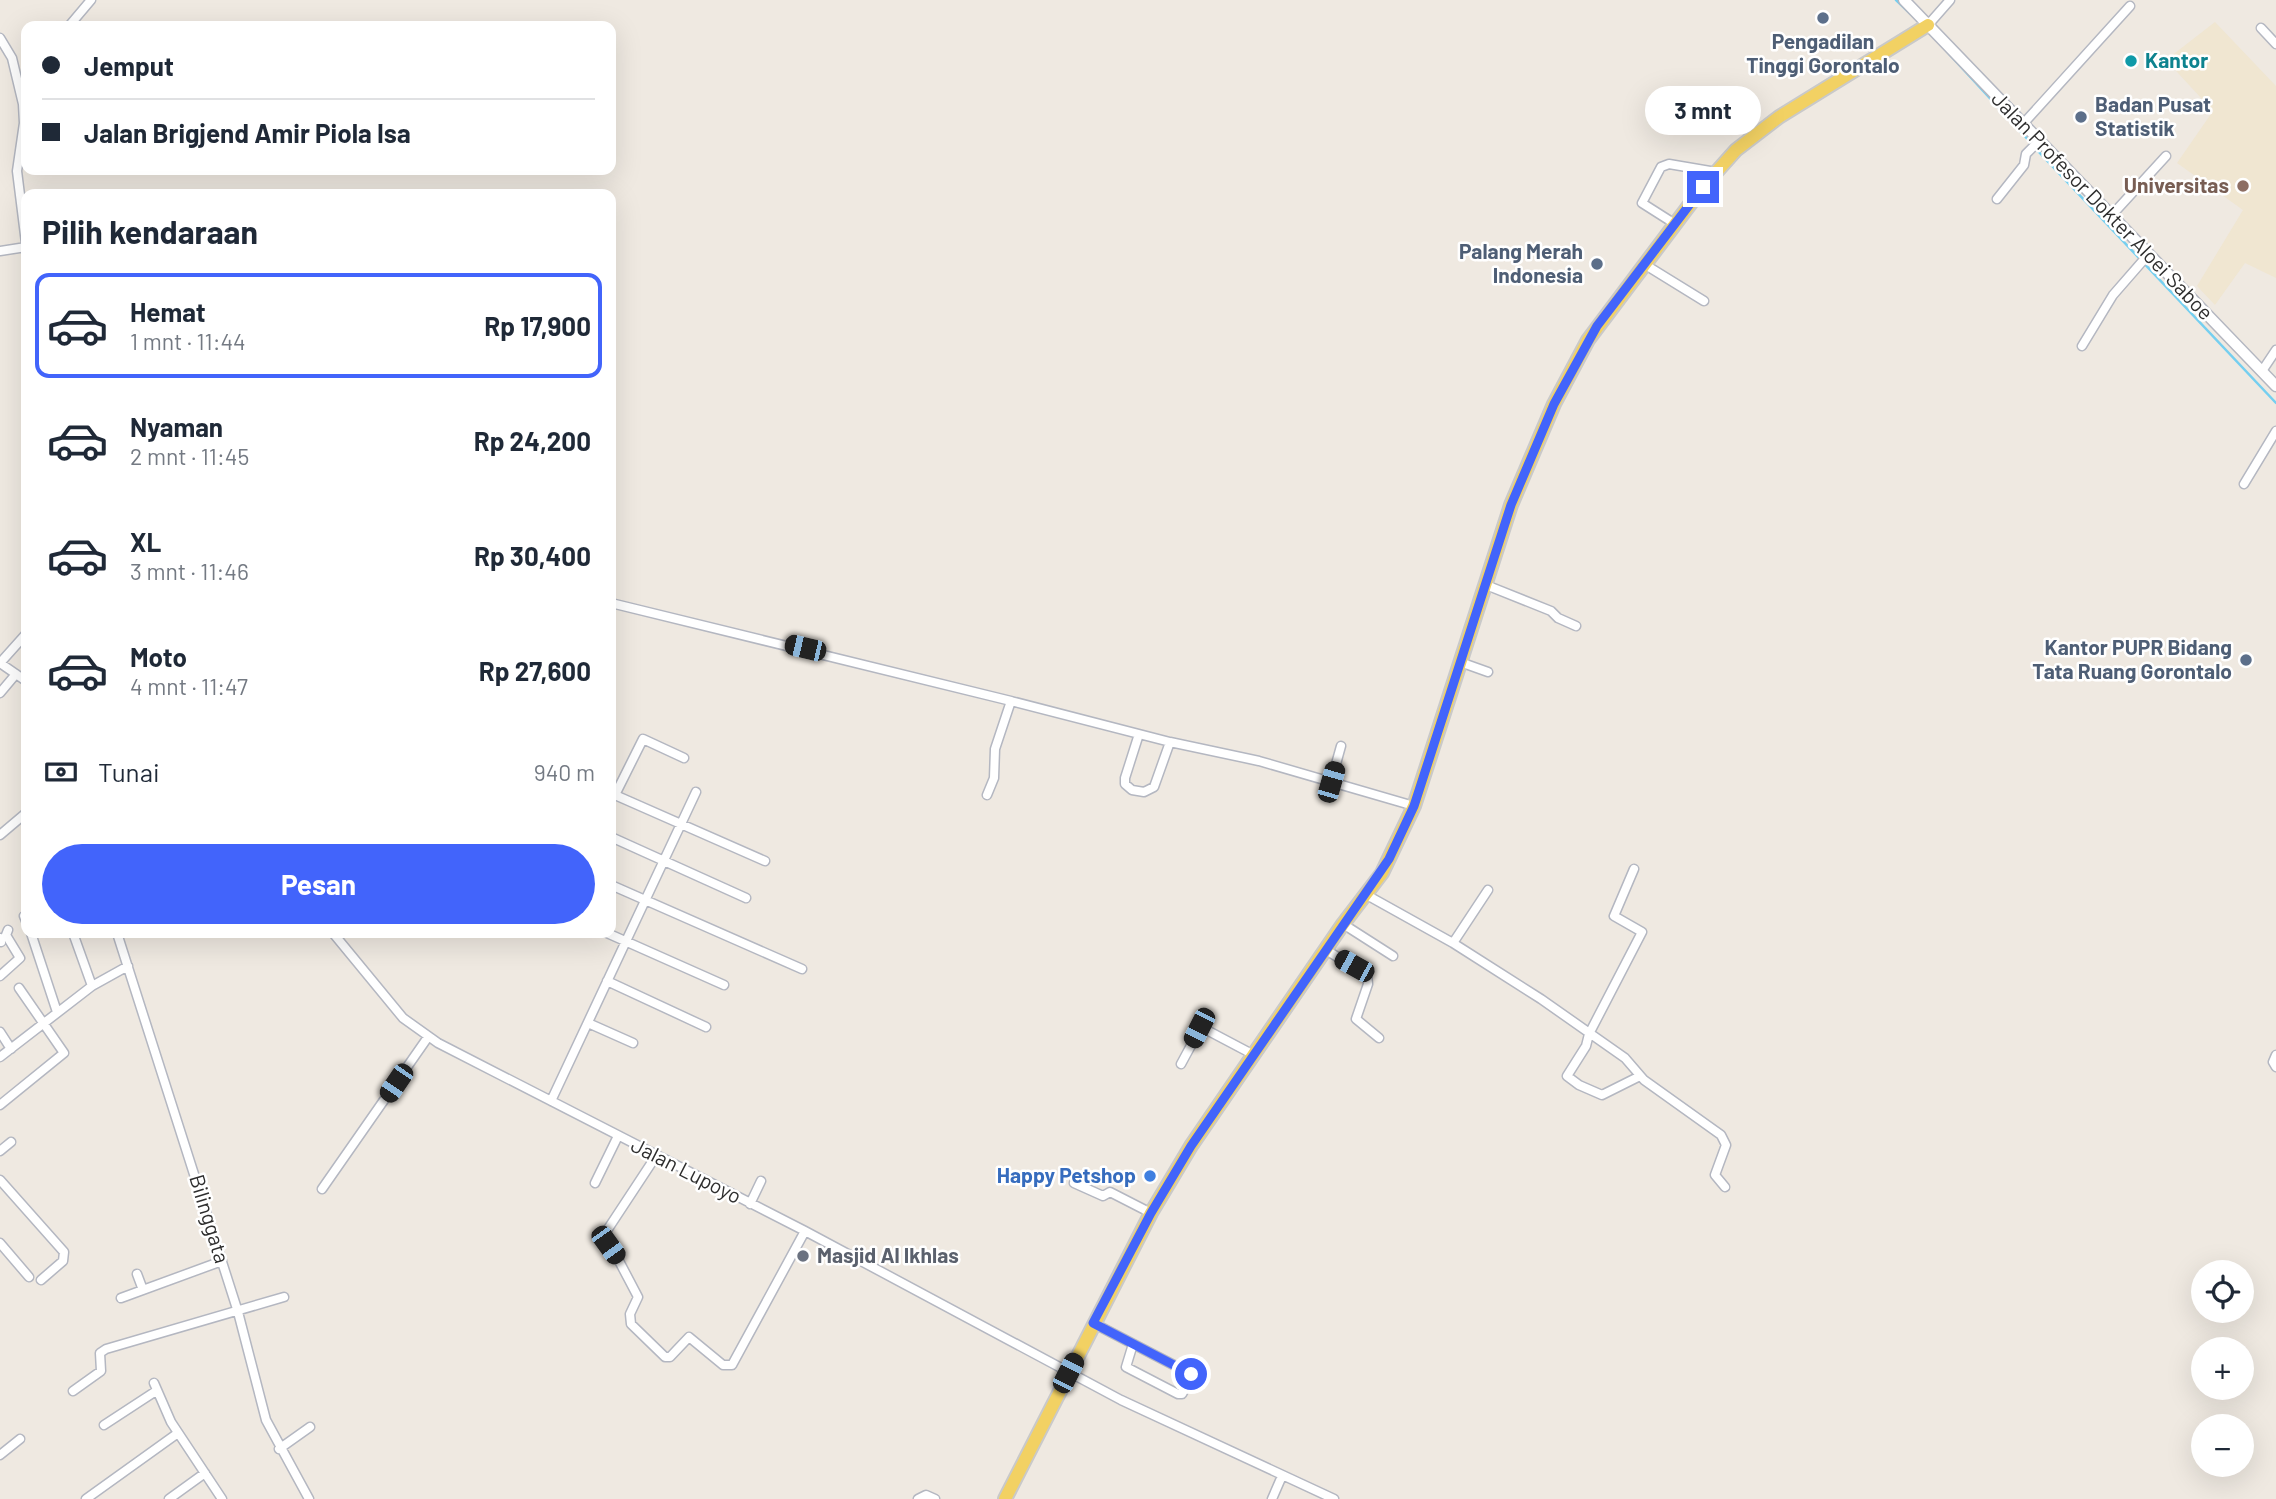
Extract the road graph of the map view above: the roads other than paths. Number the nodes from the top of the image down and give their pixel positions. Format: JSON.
{"nodes":[{"id":1,"x":91,"y":0,"type":"edge"},
{"id":2,"x":1904,"y":0,"type":"edge"},
{"id":3,"x":1950,"y":0,"type":"edge"},
{"id":4,"x":2130,"y":6,"type":"dead end"},
{"id":5,"x":73,"y":21,"type":"edge"},
{"id":6,"x":1928,"y":25,"type":"junction"},
{"id":7,"x":2261,"y":28,"type":"dead end"},
{"id":8,"x":0,"y":38,"type":"edge"},
{"id":9,"x":2276,"y":44,"type":"edge"},
{"id":10,"x":19,"y":80,"type":"joint"},
{"id":11,"x":21,"y":97,"type":"edge"},
{"id":12,"x":2023,"y":124,"type":"junction"},
{"id":13,"x":21,"y":144,"type":"edge"},
{"id":14,"x":2035,"y":145,"type":"junction"},
{"id":15,"x":2166,"y":156,"type":"dead end"},
{"id":16,"x":1716,"y":172,"type":"junction"},
{"id":17,"x":1997,"y":199,"type":"dead end"},
{"id":18,"x":21,"y":204,"type":"edge"},
{"id":19,"x":2111,"y":216,"type":"junction"},
{"id":20,"x":1675,"y":224,"type":"junction"},
{"id":21,"x":21,"y":246,"type":"edge"},
{"id":22,"x":0,"y":251,"type":"edge"},
{"id":23,"x":2143,"y":260,"type":"junction"},
{"id":24,"x":1644,"y":264,"type":"junction"},
{"id":25,"x":1704,"y":301,"type":"dead end"},
{"id":26,"x":2082,"y":346,"type":"dead end"},
{"id":27,"x":2276,"y":350,"type":"edge"},
{"id":28,"x":2262,"y":371,"type":"junction"},
{"id":29,"x":2276,"y":386,"type":"edge"},
{"id":30,"x":2276,"y":430,"type":"edge"},
{"id":31,"x":2244,"y":484,"type":"dead end"},
{"id":32,"x":1486,"y":585,"type":"junction"},
{"id":33,"x":616,"y":604,"type":"edge"},
{"id":34,"x":1576,"y":626,"type":"dead end"},
{"id":35,"x":21,"y":640,"type":"edge"},
{"id":36,"x":1460,"y":662,"type":"junction"},
{"id":37,"x":0,"y":663,"type":"edge"},
{"id":38,"x":1488,"y":672,"type":"dead end"},
{"id":39,"x":16,"y":674,"type":"junction"},
{"id":40,"x":21,"y":678,"type":"edge"},
{"id":41,"x":0,"y":693,"type":"edge"},
{"id":42,"x":1011,"y":701,"type":"junction"},
{"id":43,"x":1139,"y":734,"type":"junction"},
{"id":44,"x":1170,"y":742,"type":"junction"},
{"id":45,"x":1341,"y":747,"type":"dead end"},
{"id":46,"x":684,"y":758,"type":"dead end"},
{"id":47,"x":1331,"y":782,"type":"junction"},
{"id":48,"x":696,"y":792,"type":"dead end"},
{"id":49,"x":616,"y":793,"type":"edge"},
{"id":50,"x":616,"y":795,"type":"edge"},
{"id":51,"x":987,"y":795,"type":"dead end"},
{"id":52,"x":1414,"y":806,"type":"junction"},
{"id":53,"x":21,"y":817,"type":"edge"},
{"id":54,"x":681,"y":825,"type":"junction"},
{"id":55,"x":0,"y":835,"type":"edge"},
{"id":56,"x":616,"y":839,"type":"edge"},
{"id":57,"x":664,"y":861,"type":"junction"},
{"id":58,"x":765,"y":861,"type":"dead end"},
{"id":59,"x":1634,"y":870,"type":"dead end"},
{"id":60,"x":616,"y":888,"type":"edge"},
{"id":61,"x":1488,"y":890,"type":"dead end"},
{"id":62,"x":1365,"y":894,"type":"junction"},
{"id":63,"x":746,"y":898,"type":"dead end"},
{"id":64,"x":646,"y":901,"type":"junction"},
{"id":65,"x":1343,"y":924,"type":"junction"},
{"id":66,"x":616,"y":937,"type":"edge"},
{"id":67,"x":3,"y":938,"type":"edge"},
{"id":68,"x":33,"y":938,"type":"edge"},
{"id":69,"x":75,"y":938,"type":"edge"},
{"id":70,"x":118,"y":938,"type":"edge"},
{"id":71,"x":338,"y":938,"type":"edge"},
{"id":72,"x":626,"y":941,"type":"junction"},
{"id":73,"x":1453,"y":943,"type":"junction"},
{"id":74,"x":1326,"y":950,"type":"junction"},
{"id":75,"x":1393,"y":956,"type":"dead end"},
{"id":76,"x":125,"y":967,"type":"junction"},
{"id":77,"x":802,"y":969,"type":"dead end"},
{"id":78,"x":0,"y":976,"type":"edge"},
{"id":79,"x":607,"y":981,"type":"junction"},
{"id":80,"x":724,"y":985,"type":"dead end"},
{"id":81,"x":92,"y":986,"type":"junction"},
{"id":82,"x":19,"y":988,"type":"dead end"},
{"id":83,"x":57,"y":1012,"type":"junction"},
{"id":84,"x":44,"y":1022,"type":"junction"},
{"id":85,"x":588,"y":1023,"type":"junction"},
{"id":86,"x":706,"y":1027,"type":"dead end"},
{"id":87,"x":0,"y":1032,"type":"edge"},
{"id":88,"x":1589,"y":1034,"type":"junction"},
{"id":89,"x":428,"y":1037,"type":"junction"},
{"id":90,"x":1379,"y":1038,"type":"dead end"},
{"id":91,"x":633,"y":1043,"type":"dead end"},
{"id":92,"x":11,"y":1049,"type":"junction"},
{"id":93,"x":1254,"y":1055,"type":"junction"},
{"id":94,"x":2276,"y":1055,"type":"edge"},
{"id":95,"x":0,"y":1058,"type":"edge"},
{"id":96,"x":1181,"y":1064,"type":"dead end"},
{"id":97,"x":2276,"y":1067,"type":"edge"},
{"id":98,"x":1640,"y":1076,"type":"junction"},
{"id":99,"x":551,"y":1101,"type":"junction"},
{"id":100,"x":0,"y":1104,"type":"edge"},
{"id":101,"x":618,"y":1136,"type":"junction"},
{"id":102,"x":11,"y":1142,"type":"dead end"},
{"id":103,"x":0,"y":1151,"type":"edge"},
{"id":104,"x":656,"y":1156,"type":"junction"},
{"id":105,"x":0,"y":1180,"type":"edge"},
{"id":106,"x":761,"y":1181,"type":"dead end"},
{"id":107,"x":595,"y":1183,"type":"dead end"},
{"id":108,"x":1074,"y":1183,"type":"dead end"},
{"id":109,"x":1724,"y":1187,"type":"dead end"},
{"id":110,"x":321,"y":1189,"type":"dead end"},
{"id":111,"x":750,"y":1204,"type":"junction"},
{"id":112,"x":1151,"y":1213,"type":"junction"},
{"id":113,"x":805,"y":1231,"type":"junction"},
{"id":114,"x":0,"y":1243,"type":"edge"},
{"id":115,"x":217,"y":1262,"type":"junction"},
{"id":116,"x":137,"y":1274,"type":"dead end"},
{"id":117,"x":29,"y":1276,"type":"dead end"},
{"id":118,"x":41,"y":1280,"type":"dead end"},
{"id":119,"x":143,"y":1290,"type":"junction"},
{"id":120,"x":284,"y":1297,"type":"dead end"},
{"id":121,"x":121,"y":1298,"type":"dead end"},
{"id":122,"x":231,"y":1315,"type":"junction"},
{"id":123,"x":1093,"y":1323,"type":"junction"},
{"id":124,"x":1133,"y":1344,"type":"junction"},
{"id":125,"x":1068,"y":1373,"type":"junction"},
{"id":126,"x":73,"y":1391,"type":"dead end"},
{"id":127,"x":104,"y":1425,"type":"dead end"},
{"id":128,"x":310,"y":1427,"type":"dead end"},
{"id":129,"x":178,"y":1433,"type":"junction"},
{"id":130,"x":20,"y":1439,"type":"dead end"},
{"id":131,"x":0,"y":1442,"type":"edge"},
{"id":132,"x":279,"y":1449,"type":"junction"},
{"id":133,"x":3,"y":1452,"type":"edge"},
{"id":134,"x":205,"y":1473,"type":"junction"},
{"id":135,"x":1282,"y":1476,"type":"junction"},
{"id":136,"x":86,"y":1499,"type":"edge"},
{"id":137,"x":169,"y":1499,"type":"edge"},
{"id":138,"x":222,"y":1499,"type":"edge"},
{"id":139,"x":309,"y":1499,"type":"edge"},
{"id":140,"x":918,"y":1499,"type":"edge"},
{"id":141,"x":935,"y":1499,"type":"edge"},
{"id":142,"x":1004,"y":1499,"type":"edge"},
{"id":143,"x":1272,"y":1499,"type":"edge"},
{"id":144,"x":1334,"y":1499,"type":"edge"}],
"edges":[{"from":1,"to":5,"type":"street"},
{"from":2,"to":6,"type":"street","name":"Jalan Profesor Dokter Aloei Saboe"},
{"from":3,"to":6,"type":"street"},
{"from":4,"to":12,"type":"street"},
{"from":6,"to":12,"type":"street","name":"Jalan Profesor Dokter Aloei Saboe"},
{"from":6,"to":16,"type":"main road"},
{"from":7,"to":9,"type":"street"},
{"from":8,"to":10,"type":"street"},
{"from":10,"to":11,"type":"street"},
{"from":12,"to":14,"type":"street","name":"Jalan Profesor Dokter Aloei Saboe"},
{"from":13,"to":18,"type":"street"},
{"from":14,"to":17,"type":"street"},
{"from":14,"to":19,"type":"street","name":"Jalan Profesor Dokter Aloei Saboe"},
{"from":15,"to":19,"type":"street"},
{"from":16,"to":20,"type":"main road"},
{"from":16,"to":20,"type":"street"},
{"from":19,"to":23,"type":"street","name":"Jalan Profesor Dokter Aloei Saboe"},
{"from":20,"to":24,"type":"main road"},
{"from":21,"to":22,"type":"street"},
{"from":23,"to":26,"type":"street"},
{"from":23,"to":28,"type":"street","name":"Jalan Profesor Dokter Aloei Saboe"},
{"from":24,"to":25,"type":"street"},
{"from":24,"to":32,"type":"main road"},
{"from":27,"to":28,"type":"street"},
{"from":28,"to":29,"type":"street","name":"Jalan Profesor Dokter Aloei Saboe"},
{"from":30,"to":31,"type":"street"},
{"from":32,"to":34,"type":"street"},
{"from":32,"to":36,"type":"main road"},
{"from":33,"to":42,"type":"street"},
{"from":35,"to":37,"type":"street"},
{"from":36,"to":38,"type":"street"},
{"from":36,"to":52,"type":"main road"},
{"from":37,"to":39,"type":"street"},
{"from":39,"to":40,"type":"street"},
{"from":39,"to":41,"type":"street"},
{"from":42,"to":43,"type":"street"},
{"from":42,"to":51,"type":"street"},
{"from":43,"to":44,"type":"street"},
{"from":43,"to":44,"type":"street"},
{"from":44,"to":47,"type":"street"},
{"from":45,"to":47,"type":"street"},
{"from":46,"to":49,"type":"street"},
{"from":47,"to":52,"type":"street"},
{"from":48,"to":54,"type":"street"},
{"from":50,"to":54,"type":"street"},
{"from":52,"to":62,"type":"main road"},
{"from":53,"to":55,"type":"street"},
{"from":54,"to":57,"type":"street"},
{"from":54,"to":58,"type":"street"},
{"from":56,"to":57,"type":"street"},
{"from":57,"to":63,"type":"street"},
{"from":57,"to":64,"type":"street"},
{"from":59,"to":88,"type":"street"},
{"from":60,"to":64,"type":"street"},
{"from":61,"to":73,"type":"street"},
{"from":62,"to":65,"type":"main road"},
{"from":62,"to":73,"type":"street"},
{"from":64,"to":72,"type":"street"},
{"from":64,"to":77,"type":"street"},
{"from":65,"to":74,"type":"main road"},
{"from":65,"to":75,"type":"street"},
{"from":66,"to":72,"type":"street"},
{"from":67,"to":78,"type":"street"},
{"from":68,"to":83,"type":"street"},
{"from":69,"to":81,"type":"street"},
{"from":70,"to":76,"type":"street","name":"Bilinggata"},
{"from":71,"to":89,"type":"street","name":"Jalan Lupoyo"},
{"from":72,"to":79,"type":"street"},
{"from":72,"to":80,"type":"street"},
{"from":73,"to":88,"type":"street"},
{"from":74,"to":90,"type":"street"},
{"from":74,"to":93,"type":"main road"},
{"from":76,"to":81,"type":"street"},
{"from":76,"to":115,"type":"street","name":"Bilinggata"},
{"from":79,"to":85,"type":"street"},
{"from":79,"to":86,"type":"street"},
{"from":81,"to":83,"type":"street"},
{"from":82,"to":84,"type":"street"},
{"from":83,"to":84,"type":"street"},
{"from":84,"to":92,"type":"street"},
{"from":84,"to":100,"type":"street"},
{"from":85,"to":91,"type":"street"},
{"from":85,"to":99,"type":"street"},
{"from":87,"to":92,"type":"street"},
{"from":88,"to":98,"type":"street"},
{"from":88,"to":98,"type":"street"},
{"from":89,"to":99,"type":"street","name":"Jalan Lupoyo"},
{"from":89,"to":110,"type":"street"},
{"from":92,"to":95,"type":"street"},
{"from":93,"to":96,"type":"street"},
{"from":93,"to":112,"type":"main road"},
{"from":94,"to":97,"type":"street"},
{"from":98,"to":109,"type":"street"},
{"from":99,"to":101,"type":"street","name":"Jalan Lupoyo"},
{"from":101,"to":104,"type":"street","name":"Jalan Lupoyo"},
{"from":101,"to":107,"type":"street"},
{"from":102,"to":103,"type":"street"},
{"from":104,"to":111,"type":"street","name":"Jalan Lupoyo"},
{"from":104,"to":113,"type":"street"},
{"from":105,"to":118,"type":"street"},
{"from":106,"to":111,"type":"street"},
{"from":108,"to":112,"type":"street"},
{"from":111,"to":113,"type":"street","name":"Jalan Lupoyo"},
{"from":112,"to":123,"type":"main road"},
{"from":113,"to":125,"type":"street","name":"Jalan Lupoyo"},
{"from":114,"to":117,"type":"street"},
{"from":115,"to":119,"type":"street"},
{"from":115,"to":122,"type":"street","name":"Bilinggata"},
{"from":116,"to":119,"type":"street"},
{"from":119,"to":121,"type":"street"},
{"from":120,"to":122,"type":"street"},
{"from":122,"to":126,"type":"street"},
{"from":122,"to":132,"type":"street","name":"Bilinggata"},
{"from":123,"to":124,"type":"street"},
{"from":123,"to":125,"type":"main road"},
{"from":124,"to":124,"type":"street"},
{"from":125,"to":135,"type":"street","name":"Jalan Lupoyo"},
{"from":125,"to":142,"type":"main road"},
{"from":127,"to":129,"type":"street"},
{"from":128,"to":132,"type":"street"},
{"from":129,"to":134,"type":"street"},
{"from":129,"to":136,"type":"street"},
{"from":130,"to":133,"type":"street"},
{"from":131,"to":133,"type":"street"},
{"from":132,"to":139,"type":"street","name":"Bilinggata"},
{"from":134,"to":137,"type":"street"},
{"from":134,"to":138,"type":"street"},
{"from":135,"to":143,"type":"street"},
{"from":135,"to":144,"type":"street","name":"Jalan Lupoyo"},
{"from":140,"to":141,"type":"street"}]}
